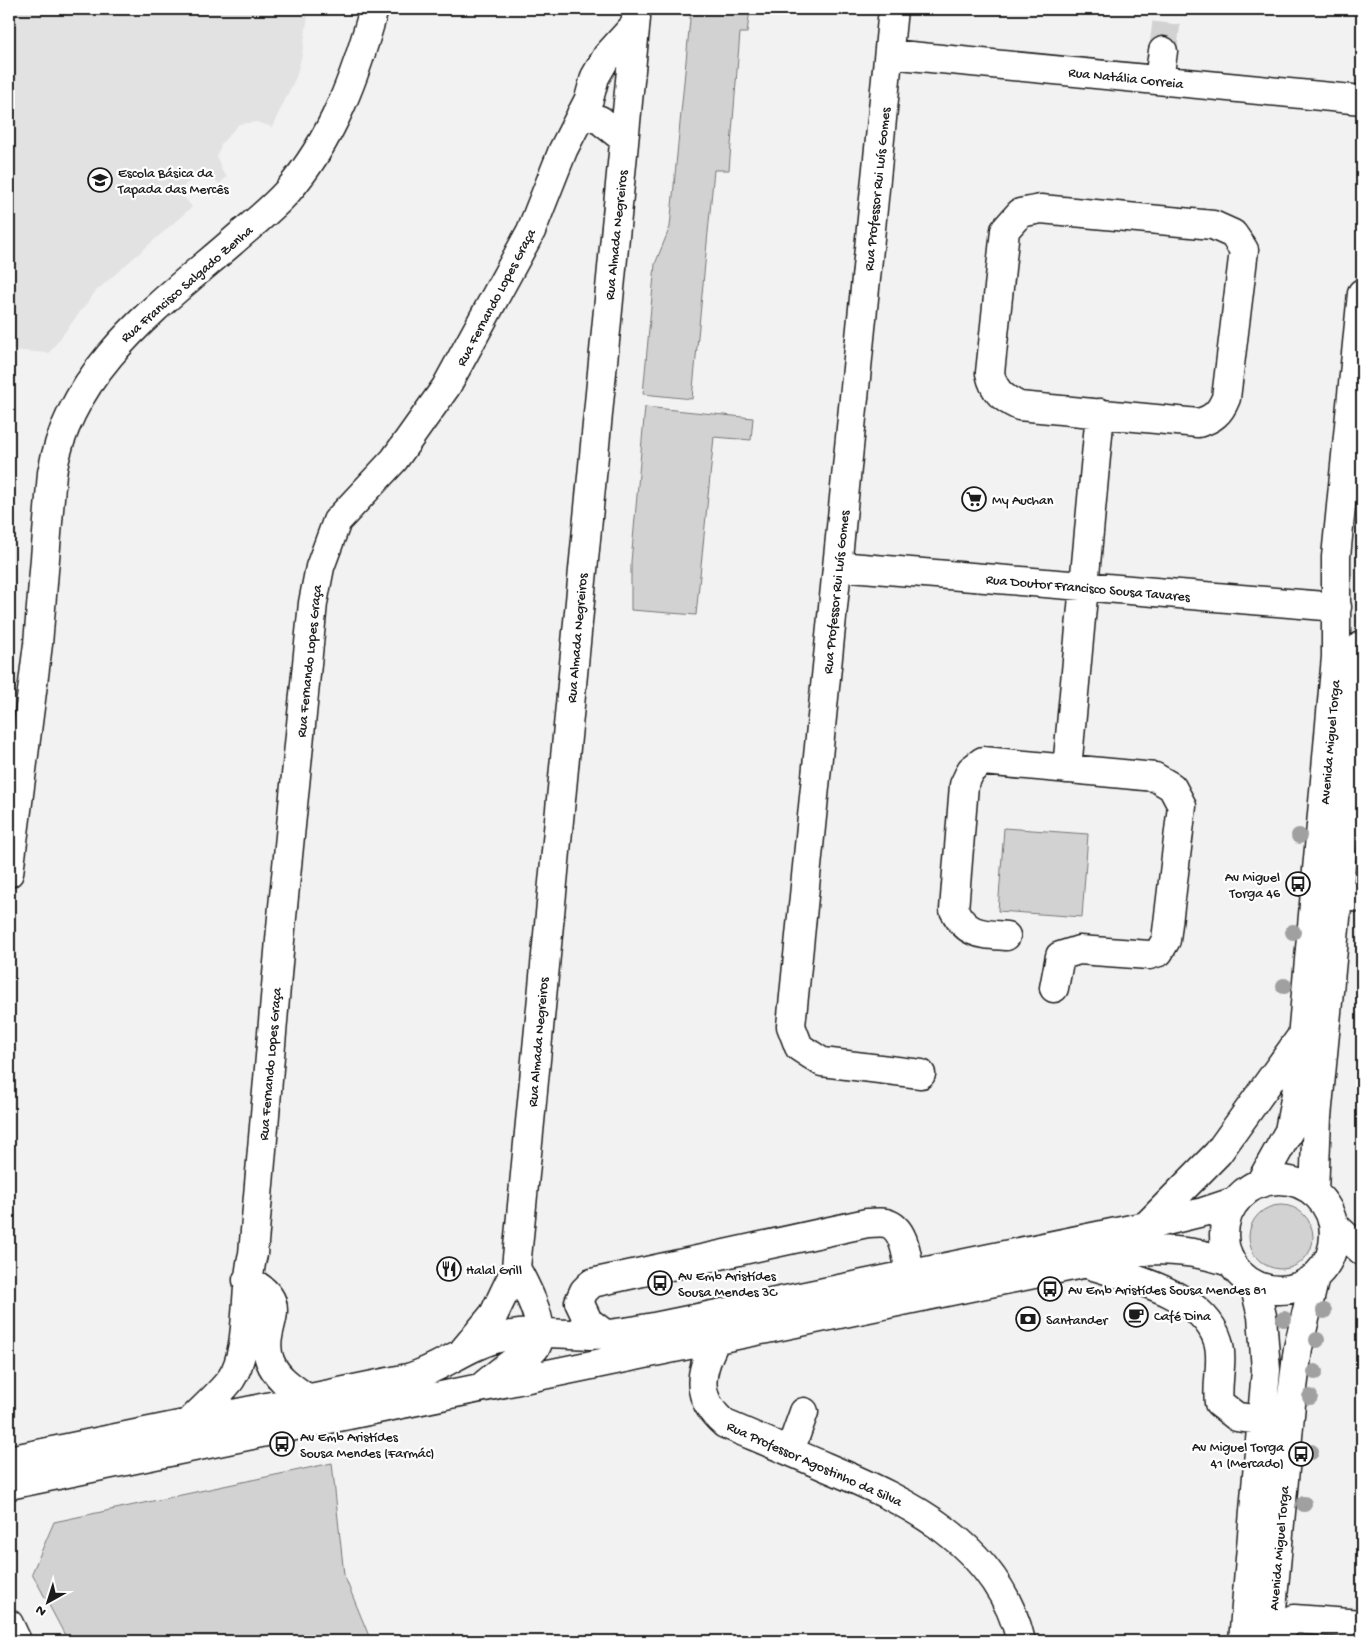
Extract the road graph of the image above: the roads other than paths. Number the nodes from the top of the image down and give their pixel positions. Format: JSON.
{"nodes":[{"id":1,"x":374,"y":9,"type":"edge"},
{"id":2,"x":894,"y":9,"type":"edge"},
{"id":3,"x":636,"y":17,"type":"edge"},
{"id":4,"x":1163,"y":51,"type":"tunnel mouth"},
{"id":5,"x":890,"y":54,"type":"junction"},
{"id":6,"x":1160,"y":80,"type":"junction"},
{"id":7,"x":1362,"y":100,"type":"edge"},
{"id":8,"x":581,"y":114,"type":"junction"},
{"id":9,"x":624,"y":139,"type":"junction"},
{"id":10,"x":1362,"y":293,"type":"edge"},
{"id":11,"x":1100,"y":413,"type":"junction"},
{"id":12,"x":838,"y":566,"type":"junction"},
{"id":13,"x":1085,"y":587,"type":"junction"},
{"id":14,"x":1338,"y":607,"type":"junction"},
{"id":15,"x":1362,"y":645,"type":"edge"},
{"id":16,"x":1067,"y":768,"type":"junction"},
{"id":17,"x":9,"y":873,"type":"edge"},
{"id":18,"x":1339,"y":895,"type":"edge"},
{"id":19,"x":1006,"y":936,"type":"dead end"},
{"id":20,"x":1054,"y":988,"type":"dead end"},
{"id":21,"x":1302,"y":1036,"type":"junction"},
{"id":22,"x":921,"y":1074,"type":"dead end"},
{"id":23,"x":1260,"y":1183,"type":"junction"},
{"id":24,"x":1314,"y":1192,"type":"junction"},
{"id":25,"x":1236,"y":1201,"type":"junction"},
{"id":26,"x":1334,"y":1224,"type":"junction"},
{"id":27,"x":1146,"y":1226,"type":"junction"},
{"id":28,"x":1362,"y":1251,"type":"edge"},
{"id":29,"x":1362,"y":1256,"type":"edge"},
{"id":30,"x":1086,"y":1263,"type":"junction"},
{"id":31,"x":1232,"y":1263,"type":"junction"},
{"id":32,"x":516,"y":1268,"type":"junction"},
{"id":33,"x":1321,"y":1270,"type":"junction"},
{"id":34,"x":910,"y":1275,"type":"junction"},
{"id":35,"x":247,"y":1280,"type":"junction"},
{"id":36,"x":1254,"y":1284,"type":"junction"},
{"id":37,"x":541,"y":1332,"type":"junction"},
{"id":38,"x":605,"y":1334,"type":"junction"},
{"id":39,"x":716,"y":1340,"type":"junction"},
{"id":40,"x":464,"y":1350,"type":"junction"},
{"id":41,"x":482,"y":1387,"type":"junction"},
{"id":42,"x":308,"y":1399,"type":"junction"},
{"id":43,"x":804,"y":1412,"type":"dead end"},
{"id":44,"x":1262,"y":1420,"type":"junction"},
{"id":45,"x":188,"y":1424,"type":"junction"},
{"id":46,"x":790,"y":1452,"type":"junction"},
{"id":47,"x":9,"y":1460,"type":"edge"},
{"id":48,"x":9,"y":1485,"type":"edge"},
{"id":49,"x":9,"y":1624,"type":"edge"},
{"id":50,"x":1362,"y":1624,"type":"edge"},
{"id":51,"x":17,"y":1641,"type":"edge"},
{"id":52,"x":1021,"y":1641,"type":"edge"},
{"id":53,"x":1243,"y":1641,"type":"edge"},
{"id":54,"x":1269,"y":1641,"type":"edge"}],
"edges":[{"from":1,"to":17,"type":"street","name":"Rua Francisco Salgado Zenha"},
{"from":2,"to":5,"type":"street","name":"Rua Professor Rui Luís Gomes"},
{"from":3,"to":8,"type":"street","name":"Rua Fernando Lopes Graça"},
{"from":3,"to":9,"type":"street","name":"Rua Almada Negreiros"},
{"from":4,"to":6,"type":"street"},
{"from":5,"to":6,"type":"street","name":"Rua Natália Correia"},
{"from":5,"to":12,"type":"street","name":"Rua Professor Rui Luís Gomes"},
{"from":6,"to":7,"type":"street","name":"Rua Natália Correia"},
{"from":8,"to":9,"type":"street"},
{"from":8,"to":35,"type":"street","name":"Rua Fernando Lopes Graça"},
{"from":9,"to":32,"type":"street","name":"Rua Almada Negreiros"},
{"from":10,"to":14,"type":"street","name":"Avenida Miguel Torga"},
{"from":11,"to":11,"type":"street"},
{"from":11,"to":13,"type":"street"},
{"from":12,"to":13,"type":"street","name":"Rua Doutor Francisco Sousa Tavares"},
{"from":12,"to":22,"type":"street","name":"Rua Professor Rui Luís Gomes"},
{"from":13,"to":14,"type":"street","name":"Rua Doutor Francisco Sousa Tavares"},
{"from":13,"to":16,"type":"street"},
{"from":14,"to":18,"type":"street","name":"Avenida Miguel Torga"},
{"from":15,"to":18,"type":"street","name":"Avenida Miguel Torga"},
{"from":16,"to":19,"type":"street"},
{"from":16,"to":20,"type":"street"},
{"from":18,"to":21,"type":"street","name":"Avenida Miguel Torga"},
{"from":18,"to":24,"type":"street","name":"Avenida Miguel Torga"},
{"from":21,"to":23,"type":"street","name":"Avenida Miguel Torga"},
{"from":21,"to":27,"type":"street"},
{"from":23,"to":24,"type":"street"},
{"from":23,"to":25,"type":"street"},
{"from":24,"to":26,"type":"street"},
{"from":25,"to":27,"type":"street"},
{"from":25,"to":31,"type":"street"},
{"from":26,"to":28,"type":"street"},
{"from":26,"to":33,"type":"street"},
{"from":27,"to":34,"type":"street"},
{"from":29,"to":33,"type":"street"},
{"from":30,"to":31,"type":"street"},
{"from":30,"to":39,"type":"street"},
{"from":30,"to":44,"type":"street"},
{"from":31,"to":36,"type":"street"},
{"from":32,"to":37,"type":"street"},
{"from":32,"to":40,"type":"street","name":"Rua Almada Negreiros"},
{"from":33,"to":36,"type":"street"},
{"from":33,"to":54,"type":"street","name":"Avenida Miguel Torga"},
{"from":34,"to":38,"type":"street"},
{"from":34,"to":38,"type":"street"},
{"from":35,"to":42,"type":"street"},
{"from":35,"to":45,"type":"street","name":"Rua Fernando Lopes Graça"},
{"from":36,"to":44,"type":"street","name":"Avenida Miguel Torga"},
{"from":37,"to":38,"type":"street"},
{"from":37,"to":40,"type":"street"},
{"from":37,"to":41,"type":"street"},
{"from":39,"to":41,"type":"street"},
{"from":39,"to":46,"type":"street","name":"Rua Professor Agostinho da Silva"},
{"from":40,"to":42,"type":"street"},
{"from":41,"to":48,"type":"street"},
{"from":42,"to":45,"type":"street"},
{"from":43,"to":46,"type":"street"},
{"from":44,"to":53,"type":"street","name":"Avenida Miguel Torga"},
{"from":45,"to":47,"type":"street"},
{"from":46,"to":52,"type":"street","name":"Rua Professor Agostinho da Silva"},
{"from":49,"to":51,"type":"street"},
{"from":50,"to":54,"type":"street"}]}
